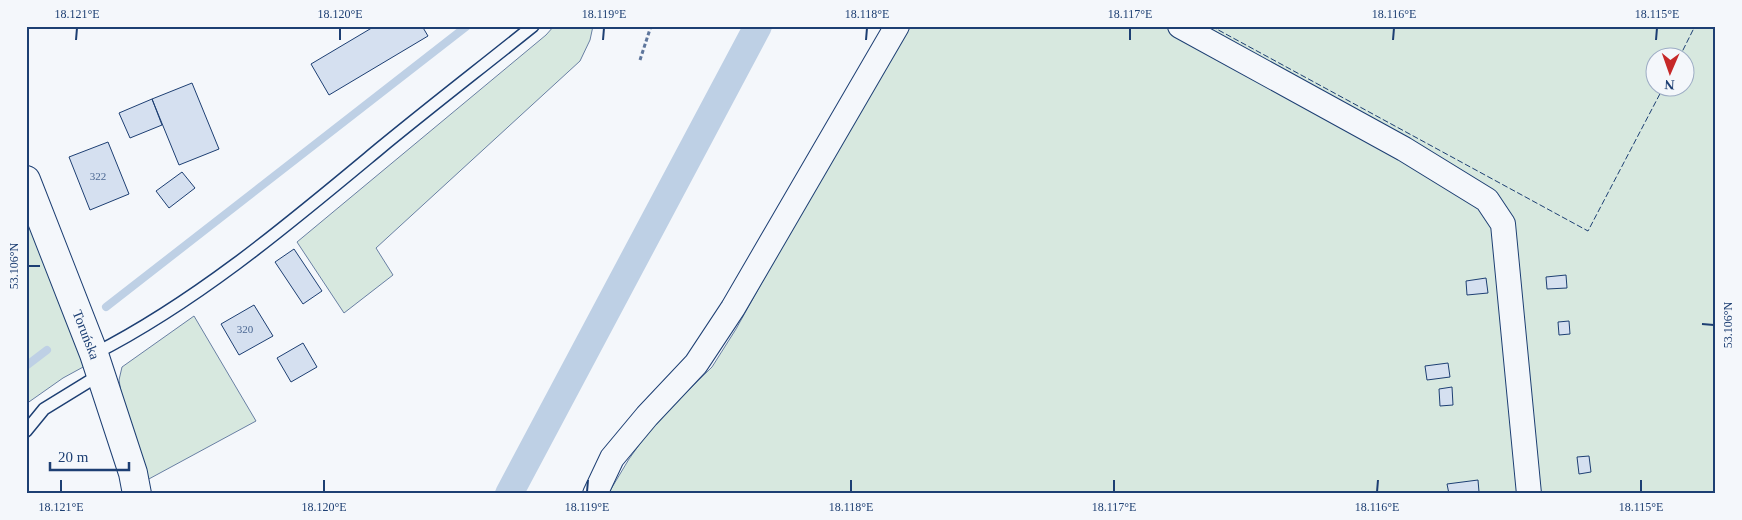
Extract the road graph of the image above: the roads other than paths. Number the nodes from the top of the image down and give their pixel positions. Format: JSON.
{"nodes":[{"id":1,"x":533,"y":26,"type":"edge"},
{"id":2,"x":897,"y":26,"type":"edge"},
{"id":3,"x":1180,"y":26,"type":"edge"},
{"id":4,"x":26,"y":180,"type":"edge"},
{"id":5,"x":98,"y":364,"type":"junction"},
{"id":6,"x":26,"y":431,"type":"edge"},
{"id":7,"x":138,"y":494,"type":"edge"},
{"id":8,"x":595,"y":494,"type":"edge"},
{"id":9,"x":1529,"y":494,"type":"edge"}],
"edges":[{"from":1,"to":5,"type":"lane"},
{"from":2,"to":8,"type":"street"},
{"from":3,"to":9,"type":"street"},
{"from":4,"to":5,"type":"street","name":"Toruńska"},
{"from":5,"to":6,"type":"lane"},
{"from":5,"to":7,"type":"street","name":"Toruńska"}]}
